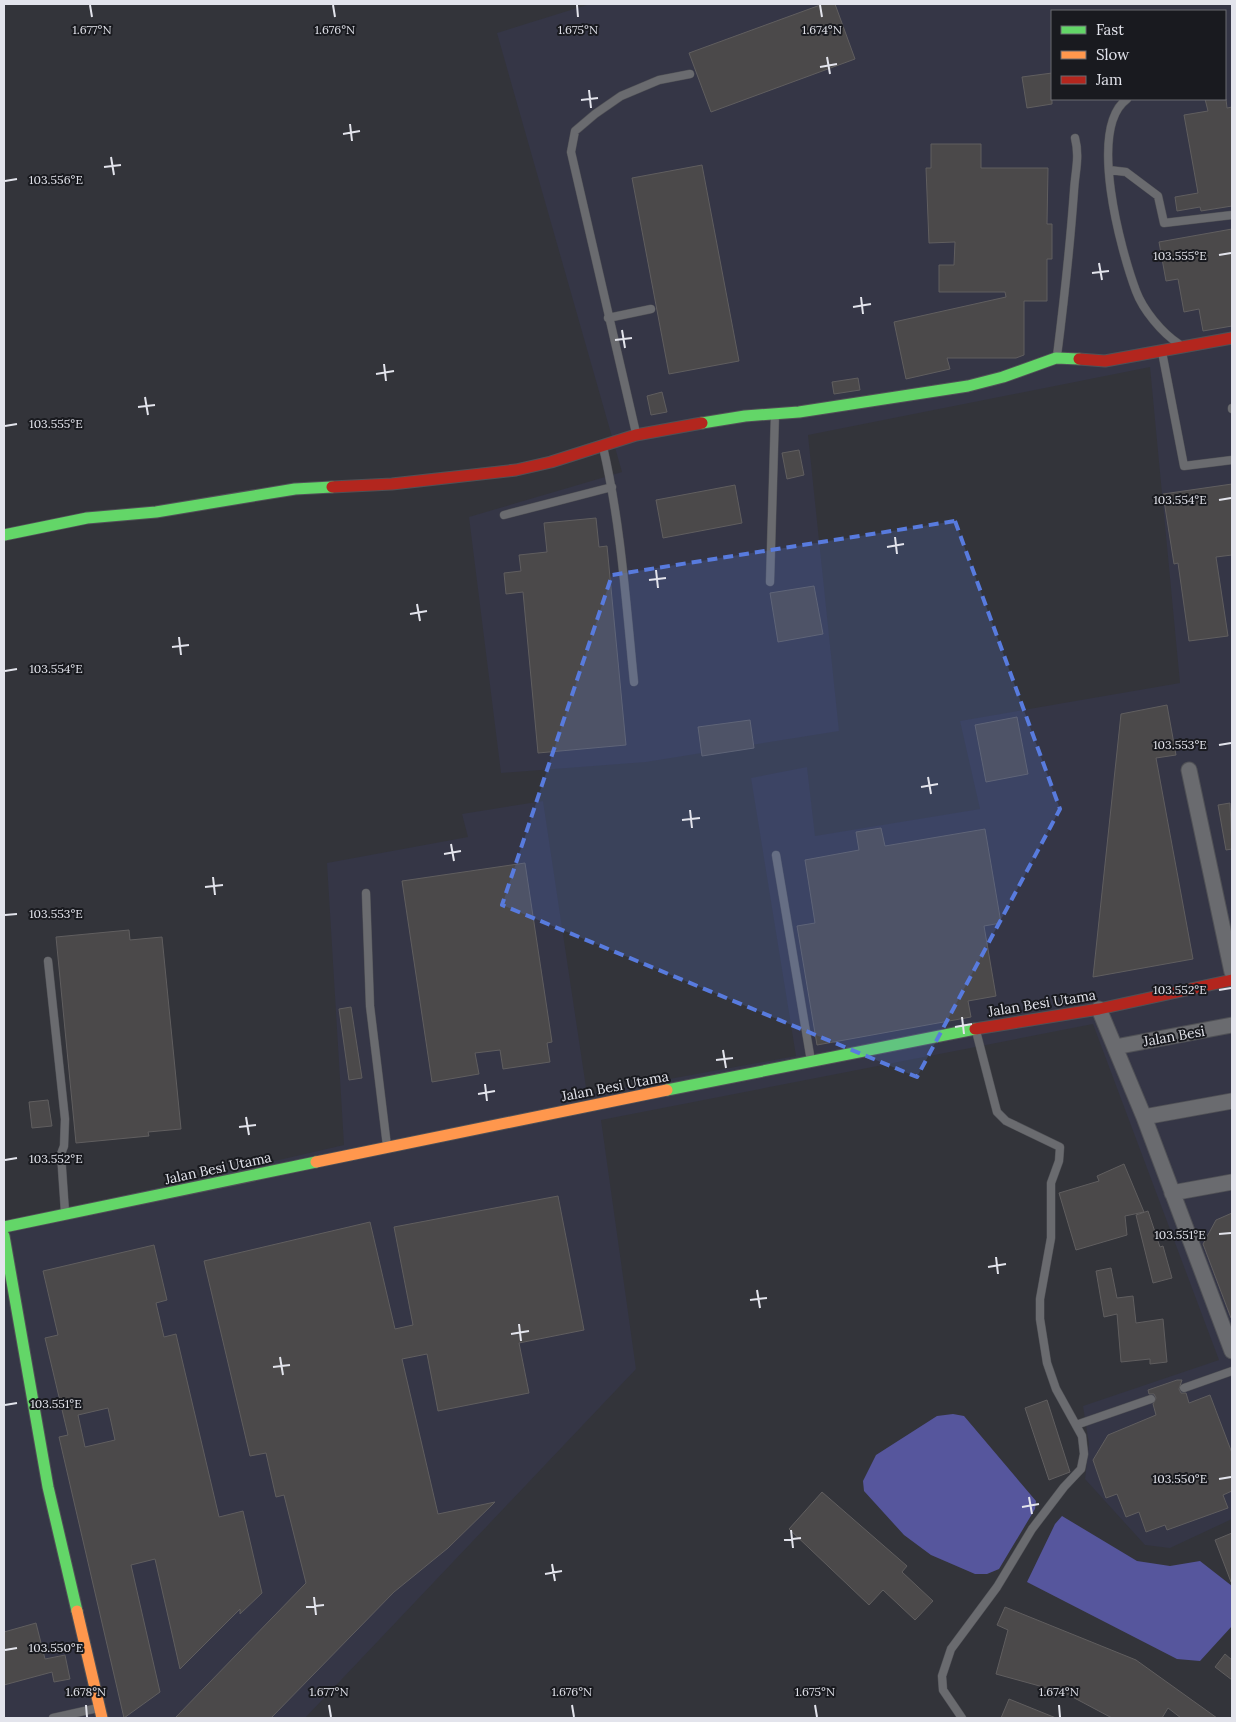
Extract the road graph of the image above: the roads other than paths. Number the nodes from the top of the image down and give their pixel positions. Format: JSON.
{"nodes":[{"id":1,"x":690,"y":74,"type":"dead end"},
{"id":2,"x":1126,"y":100,"type":"edge"},
{"id":3,"x":1075,"y":138,"type":"dead end"},
{"id":4,"x":1109,"y":170,"type":"junction"},
{"id":5,"x":1232,"y":215,"type":"edge"},
{"id":6,"x":651,"y":309,"type":"dead end"},
{"id":7,"x":608,"y":318,"type":"junction"},
{"id":8,"x":1232,"y":338,"type":"edge"},
{"id":9,"x":1185,"y":347,"type":"junction"},
{"id":10,"x":1162,"y":352,"type":"junction"},
{"id":11,"x":1056,"y":358,"type":"junction"},
{"id":12,"x":775,"y":414,"type":"junction"},
{"id":13,"x":636,"y":434,"type":"junction"},
{"id":14,"x":603,"y":445,"type":"junction"},
{"id":15,"x":1232,"y":460,"type":"edge"},
{"id":16,"x":612,"y":487,"type":"junction"},
{"id":17,"x":504,"y":515,"type":"dead end"},
{"id":18,"x":4,"y":535,"type":"edge"},
{"id":19,"x":770,"y":582,"type":"dead end"},
{"id":20,"x":634,"y":682,"type":"dead end"},
{"id":21,"x":1190,"y":770,"type":"dead end"},
{"id":22,"x":776,"y":856,"type":"dead end"},
{"id":23,"x":366,"y":893,"type":"dead end"},
{"id":24,"x":48,"y":961,"type":"dead end"},
{"id":25,"x":1232,"y":972,"type":"edge"},
{"id":26,"x":1232,"y":980,"type":"edge"},
{"id":27,"x":1099,"y":1009,"type":"junction"},
{"id":28,"x":1232,"y":1025,"type":"edge"},
{"id":29,"x":975,"y":1029,"type":"junction"},
{"id":30,"x":1115,"y":1047,"type":"junction"},
{"id":31,"x":811,"y":1062,"type":"junction"},
{"id":32,"x":1232,"y":1101,"type":"edge"},
{"id":33,"x":1144,"y":1117,"type":"junction"},
{"id":34,"x":387,"y":1148,"type":"junction"},
{"id":35,"x":1232,"y":1182,"type":"edge"},
{"id":36,"x":1172,"y":1193,"type":"junction"},
{"id":37,"x":65,"y":1214,"type":"junction"},
{"id":38,"x":4,"y":1226,"type":"edge"},
{"id":39,"x":4,"y":1236,"type":"edge"},
{"id":40,"x":1232,"y":1352,"type":"edge"},
{"id":41,"x":1232,"y":1371,"type":"edge"},
{"id":42,"x":1184,"y":1388,"type":"dead end"},
{"id":43,"x":1151,"y":1399,"type":"dead end"},
{"id":44,"x":1076,"y":1425,"type":"junction"},
{"id":45,"x":100,"y":1713,"type":"edge"},
{"id":46,"x":53,"y":1718,"type":"edge"},
{"id":47,"x":962,"y":1718,"type":"edge"}],
"edges":[{"from":1,"to":7,"type":"lane"},
{"from":2,"to":4,"type":"lane"},
{"from":3,"to":11,"type":"lane"},
{"from":4,"to":5,"type":"lane"},
{"from":4,"to":9,"type":"lane"},
{"from":6,"to":7,"type":"lane"},
{"from":7,"to":13,"type":"lane"},
{"from":8,"to":9,"type":"street"},
{"from":9,"to":10,"type":"street"},
{"from":10,"to":11,"type":"street"},
{"from":10,"to":15,"type":"lane"},
{"from":11,"to":12,"type":"street"},
{"from":12,"to":13,"type":"street"},
{"from":12,"to":19,"type":"lane"},
{"from":13,"to":14,"type":"street"},
{"from":14,"to":16,"type":"lane"},
{"from":14,"to":18,"type":"street"},
{"from":16,"to":17,"type":"lane"},
{"from":16,"to":20,"type":"lane"},
{"from":21,"to":25,"type":"street"},
{"from":22,"to":31,"type":"lane"},
{"from":23,"to":34,"type":"lane"},
{"from":24,"to":37,"type":"lane"},
{"from":26,"to":27,"type":"street","name":"Jalan Besi Utama"},
{"from":27,"to":29,"type":"street","name":"Jalan Besi Utama"},
{"from":27,"to":30,"type":"street"},
{"from":28,"to":30,"type":"street","name":"Jalan Besi"},
{"from":29,"to":31,"type":"street","name":"Jalan Besi Utama"},
{"from":29,"to":44,"type":"lane"},
{"from":30,"to":33,"type":"street"},
{"from":31,"to":34,"type":"street","name":"Jalan Besi Utama"},
{"from":32,"to":33,"type":"street"},
{"from":33,"to":36,"type":"street"},
{"from":34,"to":37,"type":"street","name":"Jalan Besi Utama"},
{"from":35,"to":36,"type":"street"},
{"from":36,"to":40,"type":"street"},
{"from":37,"to":38,"type":"street","name":"Jalan Besi Utama"},
{"from":39,"to":45,"type":"street"},
{"from":41,"to":42,"type":"lane"},
{"from":43,"to":44,"type":"lane"},
{"from":44,"to":47,"type":"lane"},
{"from":45,"to":46,"type":"lane"}]}
